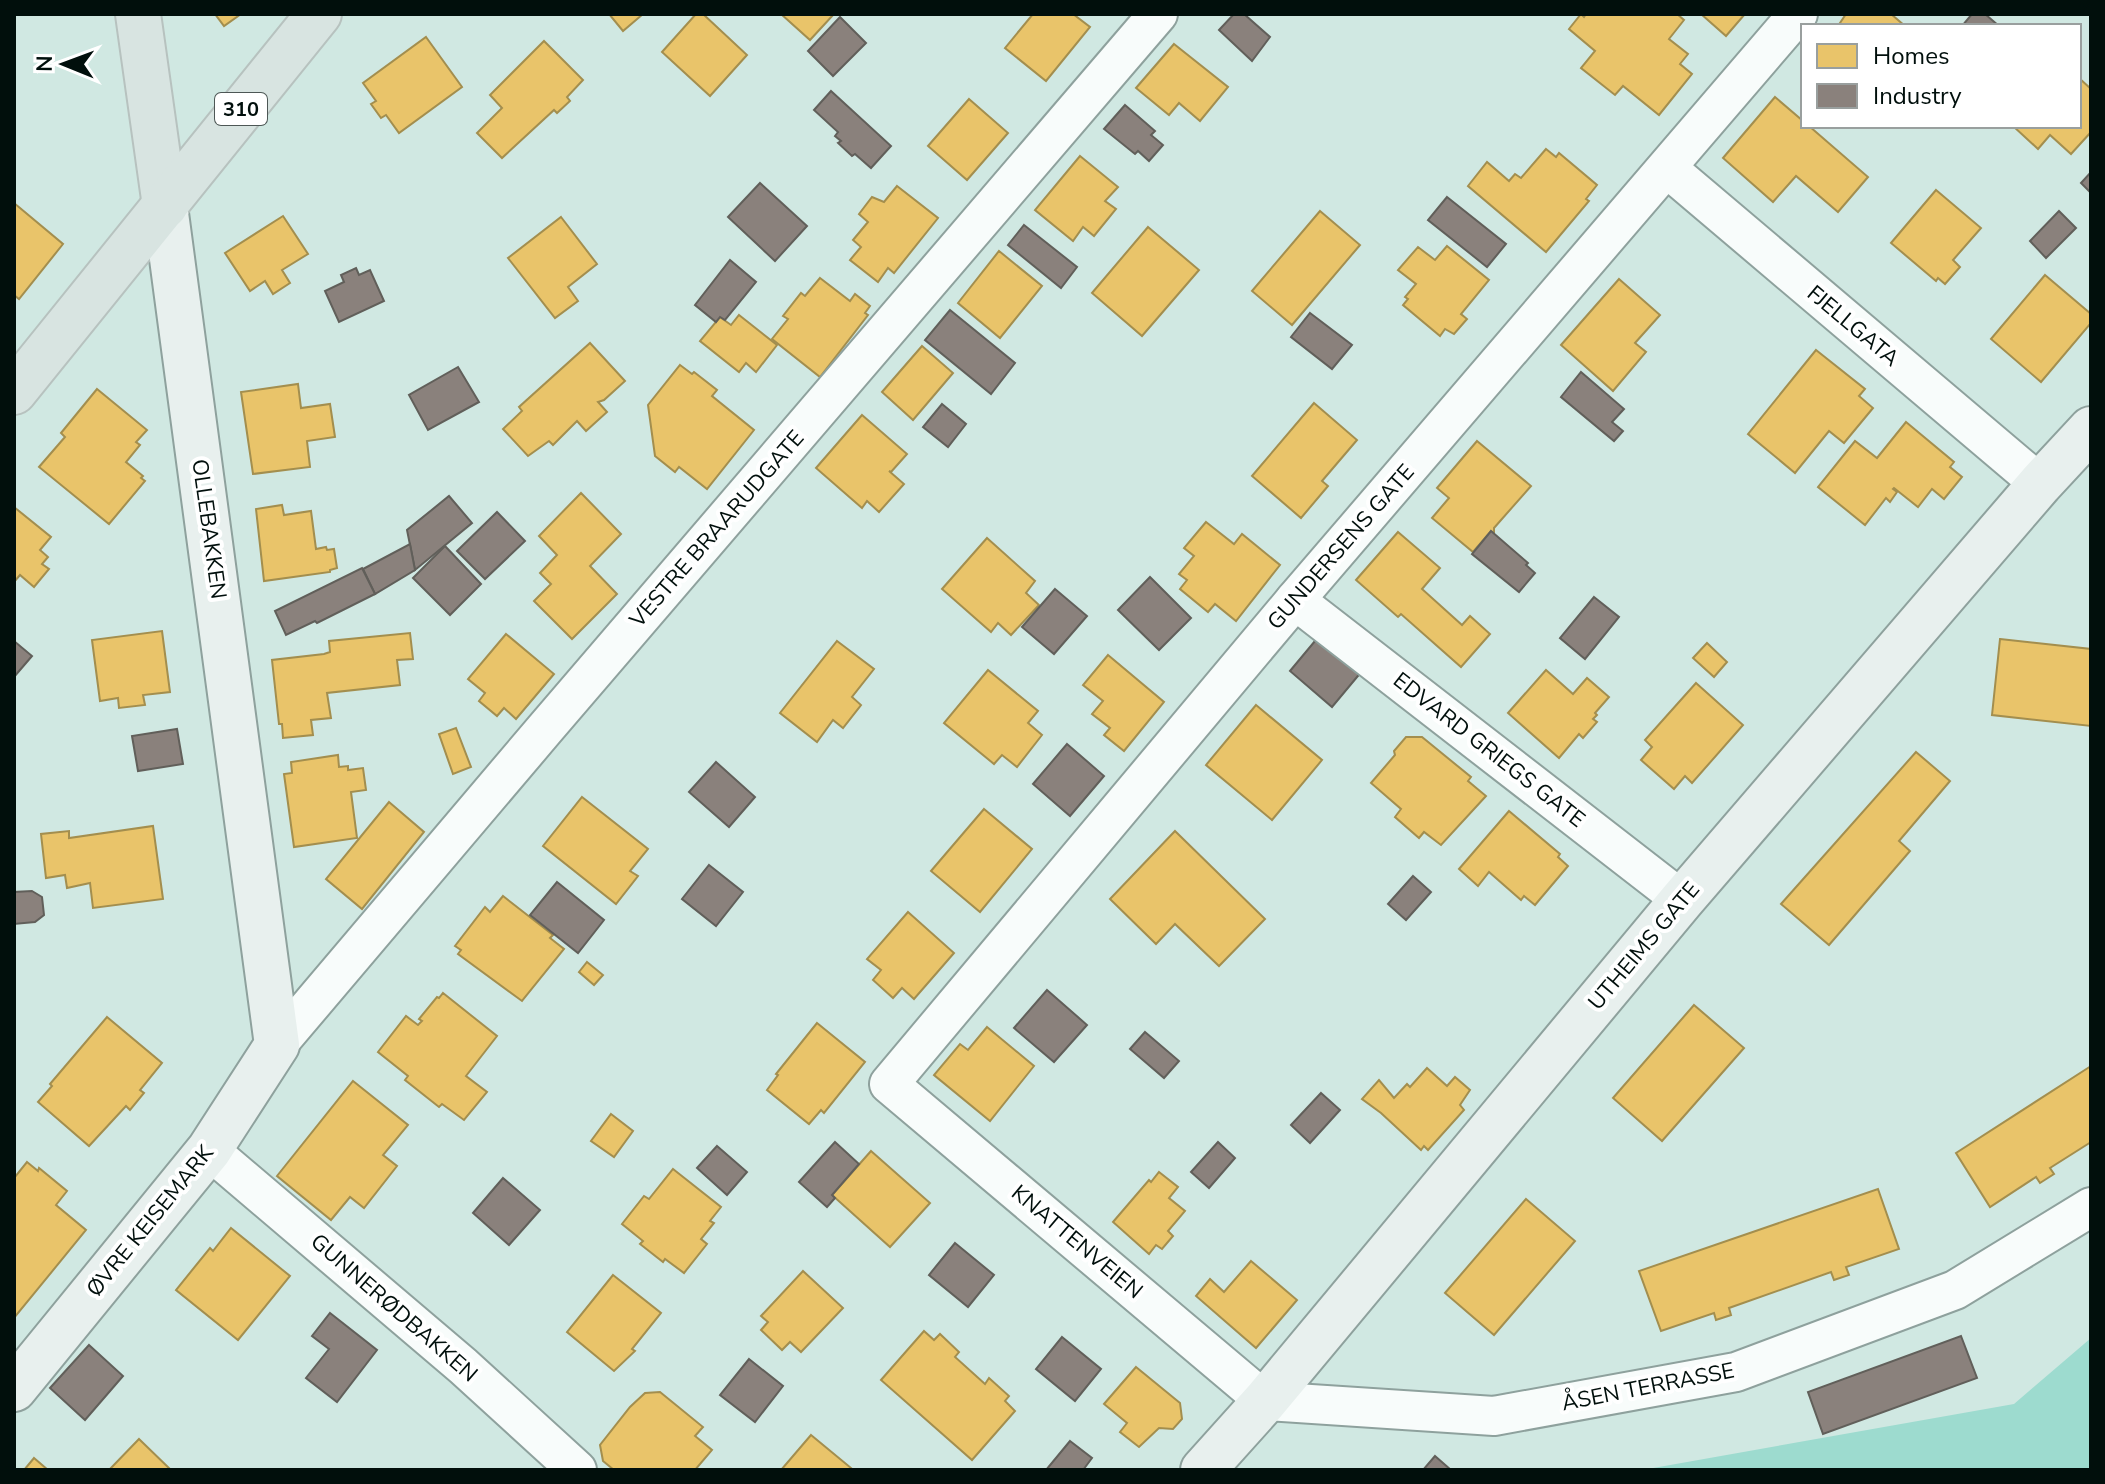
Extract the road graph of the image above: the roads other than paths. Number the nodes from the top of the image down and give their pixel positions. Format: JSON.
{"nodes":[{"id":1,"x":138,"y":14,"type":"edge"},
{"id":2,"x":319,"y":14,"type":"edge"},
{"id":3,"x":1158,"y":14,"type":"edge"},
{"id":4,"x":1798,"y":14,"type":"edge"},
{"id":5,"x":1667,"y":168,"type":"junction"},
{"id":6,"x":165,"y":206,"type":"junction"},
{"id":7,"x":14,"y":392,"type":"edge"},
{"id":8,"x":2091,"y":429,"type":"edge"},
{"id":9,"x":2040,"y":484,"type":"junction"},
{"id":10,"x":1295,"y":600,"type":"junction"},
{"id":11,"x":1682,"y":900,"type":"junction"},
{"id":12,"x":277,"y":1045,"type":"junction"},
{"id":13,"x":889,"y":1084,"type":"joint"},
{"id":14,"x":209,"y":1150,"type":"junction"},
{"id":15,"x":2091,"y":1207,"type":"edge"},
{"id":16,"x":14,"y":1389,"type":"edge"},
{"id":17,"x":1265,"y":1401,"type":"junction"},
{"id":18,"x":577,"y":1470,"type":"edge"},
{"id":19,"x":1203,"y":1470,"type":"edge"}],
"edges":[{"from":1,"to":6,"type":"main road","name":"OLLEBAKKEN"},
{"from":2,"to":6,"type":"main road","number":"310"},
{"from":3,"to":12,"type":"street","name":"VESTRE BRAARUDGATE"},
{"from":4,"to":5,"type":"street","name":"GUNDERSENS GATE"},
{"from":5,"to":9,"type":"street","name":"FJELLGATA"},
{"from":5,"to":10,"type":"street","name":"GUNDERSENS GATE"},
{"from":6,"to":7,"type":"main road","number":"310"},
{"from":6,"to":12,"type":"main road","name":"OLLEBAKKEN"},
{"from":8,"to":9,"type":"main road","name":"UTHEIMS GATE"},
{"from":9,"to":11,"type":"main road","name":"UTHEIMS GATE"},
{"from":10,"to":11,"type":"street","name":"EDVARD GRIEGS GATE"},
{"from":10,"to":13,"type":"street","name":"GUNDERSENS GATE"},
{"from":11,"to":17,"type":"main road","name":"UTHEIMS GATE"},
{"from":12,"to":14,"type":"main road","name":"ØVRE KEISEMARK"},
{"from":13,"to":17,"type":"street","name":"KNATTENVEIEN"},
{"from":14,"to":16,"type":"main road","name":"ØVRE KEISEMARK"},
{"from":14,"to":18,"type":"street","name":"GUNNERØDBAKKEN"},
{"from":15,"to":17,"type":"street","name":"ÅSEN TERRASSE"},
{"from":17,"to":19,"type":"main road","name":"UTHEIMS GATE"}]}
